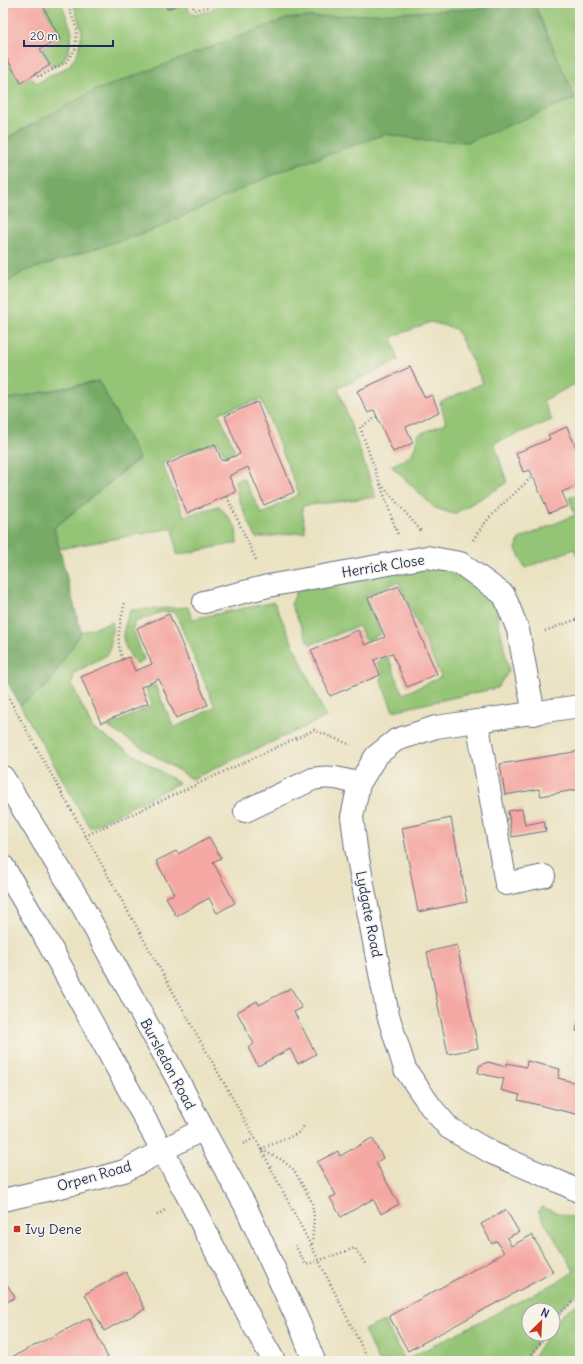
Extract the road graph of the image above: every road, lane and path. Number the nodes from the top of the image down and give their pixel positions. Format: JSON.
{"nodes":[{"id":1,"x":66,"y":3,"type":"edge"},
{"id":2,"x":192,"y":3,"type":"edge"},
{"id":3,"x":214,"y":3,"type":"edge"},
{"id":4,"x":35,"y":73,"type":"dead end"},
{"id":5,"x":377,"y":418,"type":"dead end"},
{"id":6,"x":533,"y":476,"type":"dead end"},
{"id":7,"x":379,"y":482,"type":"junction"},
{"id":8,"x":227,"y":497,"type":"dead end"},
{"id":9,"x":407,"y":560,"type":"junction"},
{"id":10,"x":453,"y":562,"type":"junction"},
{"id":11,"x":268,"y":586,"type":"junction"},
{"id":12,"x":125,"y":602,"type":"dead end"},
{"id":13,"x":204,"y":602,"type":"dead end"},
{"id":14,"x":580,"y":618,"type":"edge"},
{"id":15,"x":520,"y":640,"type":"junction"},
{"id":16,"x":123,"y":659,"type":"dead end"},
{"id":17,"x":3,"y":688,"type":"edge"},
{"id":18,"x":580,"y":706,"type":"edge"},
{"id":19,"x":534,"y":714,"type":"junction"},
{"id":20,"x":477,"y":721,"type":"junction"},
{"id":21,"x":376,"y":756,"type":"junction"},
{"id":22,"x":3,"y":777,"type":"edge"},
{"id":23,"x":359,"y":784,"type":"junction"},
{"id":24,"x":245,"y":811,"type":"dead end"},
{"id":25,"x":86,"y":836,"type":"junction"},
{"id":26,"x":3,"y":866,"type":"edge"},
{"id":27,"x":544,"y":876,"type":"dead end"},
{"id":28,"x":304,"y":1126,"type":"dead end"},
{"id":29,"x":203,"y":1130,"type":"junction"},
{"id":30,"x":254,"y":1138,"type":"junction"},
{"id":31,"x":242,"y":1145,"type":"dead end"},
{"id":32,"x":261,"y":1150,"type":"junction"},
{"id":33,"x":162,"y":1152,"type":"junction"},
{"id":34,"x":580,"y":1192,"type":"edge"},
{"id":35,"x":3,"y":1200,"type":"edge"},
{"id":36,"x":292,"y":1239,"type":"dead end"},
{"id":37,"x":312,"y":1246,"type":"junction"},
{"id":38,"x":319,"y":1261,"type":"junction"},
{"id":39,"x":366,"y":1265,"type":"dead end"},
{"id":40,"x":580,"y":1296,"type":"edge"},
{"id":41,"x":561,"y":1312,"type":"edge"},
{"id":42,"x":541,"y":1342,"type":"edge"},
{"id":43,"x":274,"y":1361,"type":"edge"},
{"id":44,"x":314,"y":1361,"type":"edge"},
{"id":45,"x":369,"y":1361,"type":"edge"},
{"id":46,"x":528,"y":1361,"type":"edge"}],
"edges":[{"from":1,"to":4,"type":"path"},
{"from":2,"to":3,"type":"path"},
{"from":5,"to":7,"type":"path"},
{"from":6,"to":10,"type":"path"},
{"from":7,"to":9,"type":"path"},
{"from":7,"to":10,"type":"path"},
{"from":8,"to":11,"type":"path"},
{"from":9,"to":10,"type":"street","name":"Herrick Close"},
{"from":9,"to":11,"type":"street","name":"Herrick Close"},
{"from":10,"to":15,"type":"street","name":"Herrick Close"},
{"from":11,"to":13,"type":"street","name":"Herrick Close"},
{"from":12,"to":16,"type":"path"},
{"from":14,"to":15,"type":"path"},
{"from":15,"to":19,"type":"street","name":"Herrick Close"},
{"from":17,"to":25,"type":"path"},
{"from":18,"to":19,"type":"street","name":"Lydgate Road"},
{"from":19,"to":20,"type":"street","name":"Lydgate Road"},
{"from":20,"to":21,"type":"street","name":"Lydgate Road"},
{"from":20,"to":27,"type":"street"},
{"from":21,"to":23,"type":"street","name":"Lydgate Road"},
{"from":21,"to":25,"type":"path"},
{"from":22,"to":29,"type":"street","name":"Bursledon Road"},
{"from":23,"to":24,"type":"street"},
{"from":23,"to":34,"type":"street","name":"Lydgate Road"},
{"from":25,"to":30,"type":"path"},
{"from":26,"to":33,"type":"street"},
{"from":28,"to":32,"type":"path"},
{"from":29,"to":33,"type":"street","name":"Orpen Road"},
{"from":29,"to":44,"type":"street","name":"Bursledon Road"},
{"from":30,"to":31,"type":"path"},
{"from":30,"to":32,"type":"path"},
{"from":32,"to":37,"type":"path"},
{"from":32,"to":37,"type":"path"},
{"from":33,"to":35,"type":"street","name":"Orpen Road"},
{"from":33,"to":43,"type":"street"},
{"from":36,"to":38,"type":"path"},
{"from":37,"to":38,"type":"path"},
{"from":38,"to":39,"type":"path"},
{"from":38,"to":45,"type":"path"},
{"from":40,"to":41,"type":"path"},
{"from":42,"to":46,"type":"path"}]}
